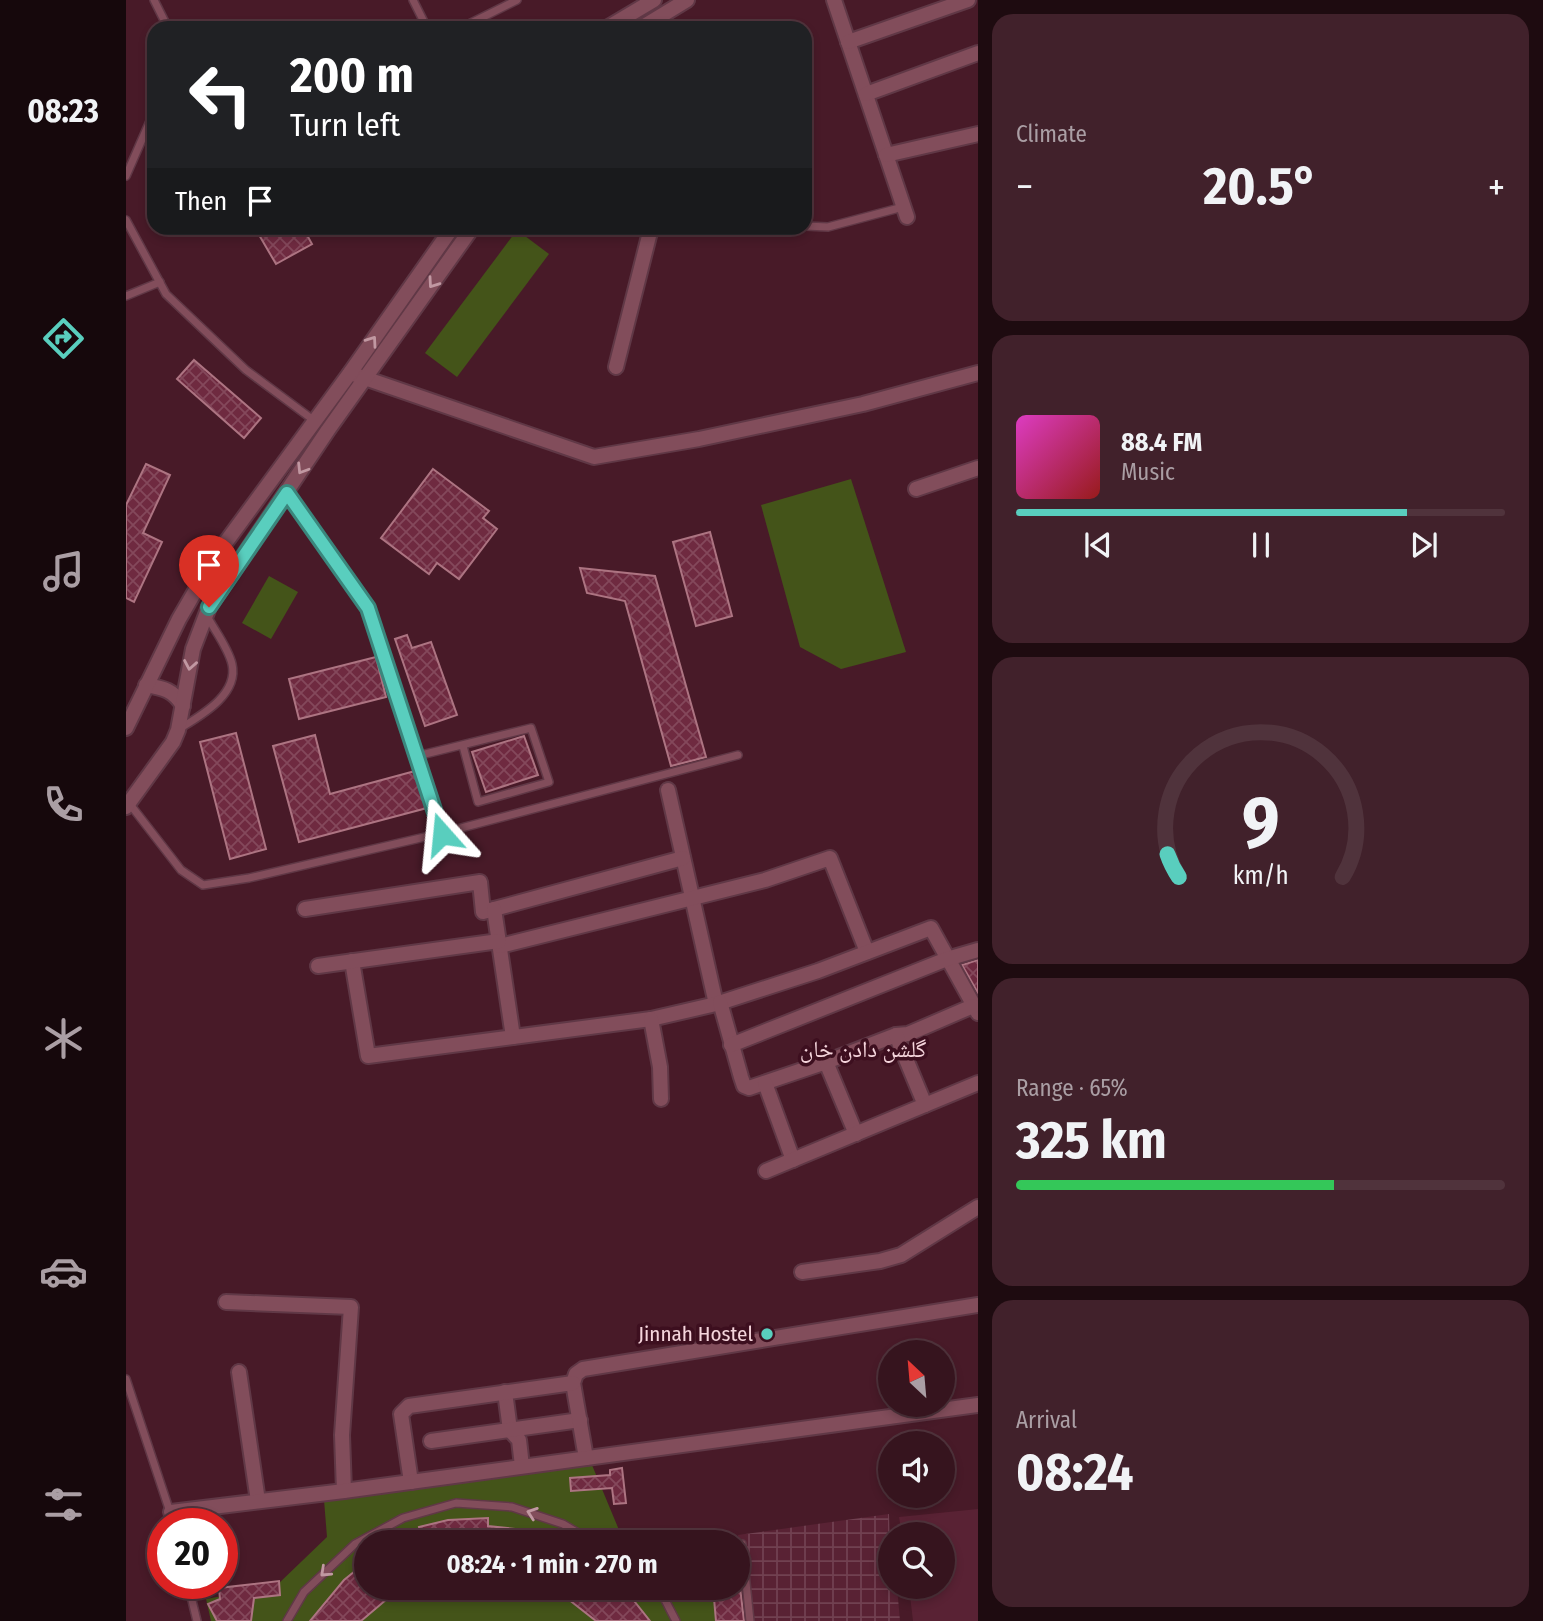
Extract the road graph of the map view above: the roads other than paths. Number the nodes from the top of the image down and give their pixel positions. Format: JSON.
{"nodes":[{"id":1,"x":153,"y":0,"type":"edge"},
{"id":2,"x":413,"y":0,"type":"edge"},
{"id":3,"x":517,"y":0,"type":"edge"},
{"id":4,"x":654,"y":0,"type":"edge"},
{"id":5,"x":687,"y":0,"type":"edge"},
{"id":6,"x":834,"y":0,"type":"edge"},
{"id":7,"x":968,"y":0,"type":"edge"},
{"id":8,"x":165,"y":21,"type":"edge"},
{"id":9,"x":424,"y":21,"type":"edge"},
{"id":10,"x":475,"y":21,"type":"edge"},
{"id":11,"x":619,"y":21,"type":"edge"},
{"id":12,"x":652,"y":21,"type":"edge"},
{"id":13,"x":848,"y":42,"type":"junction"},
{"id":14,"x":978,"y":53,"type":"edge"},
{"id":15,"x":866,"y":94,"type":"junction"},
{"id":16,"x":147,"y":128,"type":"edge"},
{"id":17,"x":978,"y":134,"type":"edge"},
{"id":18,"x":886,"y":155,"type":"junction"},
{"id":19,"x":126,"y":176,"type":"edge"},
{"id":20,"x":905,"y":212,"type":"joint"},
{"id":21,"x":126,"y":220,"type":"edge"},
{"id":22,"x":812,"y":226,"type":"edge"},
{"id":23,"x":447,"y":235,"type":"edge"},
{"id":24,"x":467,"y":235,"type":"edge"},
{"id":25,"x":649,"y":235,"type":"edge"},
{"id":26,"x":160,"y":282,"type":"junction"},
{"id":27,"x":126,"y":296,"type":"edge"},
{"id":28,"x":616,"y":367,"type":"dead end"},
{"id":29,"x":350,"y":373,"type":"junction"},
{"id":30,"x":978,"y":373,"type":"edge"},
{"id":31,"x":366,"y":379,"type":"junction"},
{"id":32,"x":315,"y":421,"type":"junction"},
{"id":33,"x":328,"y":430,"type":"junction"},
{"id":34,"x":978,"y":468,"type":"edge"},
{"id":35,"x":916,"y":489,"type":"dead end"},
{"id":36,"x":287,"y":493,"type":"junction"},
{"id":37,"x":190,"y":598,"type":"junction"},
{"id":38,"x":207,"y":610,"type":"junction"},
{"id":39,"x":146,"y":685,"type":"junction"},
{"id":40,"x":183,"y":706,"type":"junction"},
{"id":41,"x":126,"y":728,"type":"edge"},
{"id":42,"x":178,"y":730,"type":"junction"},
{"id":43,"x":463,"y":746,"type":"junction"},
{"id":44,"x":738,"y":755,"type":"dead end"},
{"id":45,"x":416,"y":757,"type":"junction"},
{"id":46,"x":668,"y":790,"type":"dead end"},
{"id":47,"x":127,"y":805,"type":"edge"},
{"id":48,"x":442,"y":834,"type":"junction"},
{"id":49,"x":683,"y":858,"type":"junction"},
{"id":50,"x":693,"y":897,"type":"junction"},
{"id":51,"x":305,"y":909,"type":"dead end"},
{"id":52,"x":494,"y":909,"type":"junction"},
{"id":53,"x":499,"y":943,"type":"junction"},
{"id":54,"x":978,"y":950,"type":"edge"},
{"id":55,"x":867,"y":952,"type":"junction"},
{"id":56,"x":947,"y":959,"type":"junction"},
{"id":57,"x":352,"y":961,"type":"junction"},
{"id":58,"x":318,"y":966,"type":"dead end"},
{"id":59,"x":718,"y":1003,"type":"junction"},
{"id":60,"x":976,"y":1010,"type":"edge"},
{"id":61,"x":651,"y":1019,"type":"junction"},
{"id":62,"x":896,"y":1035,"type":"junction"},
{"id":63,"x":513,"y":1037,"type":"junction"},
{"id":64,"x":731,"y":1045,"type":"junction"},
{"id":65,"x":826,"y":1062,"type":"junction"},
{"id":66,"x":765,"y":1083,"type":"junction"},
{"id":67,"x":978,"y":1083,"type":"edge"},
{"id":68,"x":661,"y":1099,"type":"dead end"},
{"id":69,"x":925,"y":1105,"type":"junction"},
{"id":70,"x":856,"y":1134,"type":"junction"},
{"id":71,"x":793,"y":1160,"type":"junction"},
{"id":72,"x":766,"y":1171,"type":"dead end"},
{"id":73,"x":978,"y":1207,"type":"edge"},
{"id":74,"x":802,"y":1272,"type":"dead end"},
{"id":75,"x":226,"y":1302,"type":"dead end"},
{"id":76,"x":978,"y":1305,"type":"edge"},
{"id":77,"x":239,"y":1372,"type":"dead end"},
{"id":78,"x":126,"y":1379,"type":"edge"},
{"id":79,"x":573,"y":1383,"type":"junction"},
{"id":80,"x":505,"y":1392,"type":"junction"},
{"id":81,"x":978,"y":1405,"type":"edge"},
{"id":82,"x":580,"y":1420,"type":"junction"},
{"id":83,"x":510,"y":1430,"type":"junction"},
{"id":84,"x":431,"y":1441,"type":"dead end"},
{"id":85,"x":586,"y":1458,"type":"junction"},
{"id":86,"x":523,"y":1466,"type":"junction"},
{"id":87,"x":411,"y":1482,"type":"junction"},
{"id":88,"x":344,"y":1491,"type":"junction"},
{"id":89,"x":258,"y":1501,"type":"junction"},
{"id":90,"x":170,"y":1508,"type":"edge"},
{"id":91,"x":223,"y":1508,"type":"edge"},
{"id":92,"x":380,"y":1530,"type":"edge"},
{"id":93,"x":572,"y":1530,"type":"edge"},
{"id":94,"x":354,"y":1545,"type":"edge"},
{"id":95,"x":192,"y":1599,"type":"edge"},
{"id":96,"x":665,"y":1600,"type":"edge"},
{"id":97,"x":748,"y":1600,"type":"edge"},
{"id":98,"x":197,"y":1621,"type":"edge"},
{"id":99,"x":287,"y":1621,"type":"edge"},
{"id":100,"x":676,"y":1621,"type":"edge"},
{"id":101,"x":750,"y":1621,"type":"edge"}],
"edges":[{"from":1,"to":8,"type":"lane"},
{"from":2,"to":9,"type":"lane"},
{"from":3,"to":10,"type":"lane"},
{"from":4,"to":11,"type":"street"},
{"from":5,"to":12,"type":"street"},
{"from":6,"to":13,"type":"street"},
{"from":7,"to":13,"type":"street"},
{"from":13,"to":15,"type":"street"},
{"from":14,"to":15,"type":"street"},
{"from":15,"to":18,"type":"street"},
{"from":16,"to":19,"type":"lane"},
{"from":17,"to":18,"type":"street"},
{"from":18,"to":20,"type":"street"},
{"from":20,"to":22,"type":"lane"},
{"from":21,"to":26,"type":"lane"},
{"from":29,"to":23,"type":"street","one_way":true},
{"from":24,"to":31,"type":"street","one_way":true},
{"from":25,"to":28,"type":"street"},
{"from":26,"to":27,"type":"lane"},
{"from":26,"to":32,"type":"lane"},
{"from":29,"to":31,"type":"street"},
{"from":29,"to":32,"type":"street"},
{"from":30,"to":31,"type":"street"},
{"from":31,"to":33,"type":"street"},
{"from":32,"to":33,"type":"lane"},
{"from":32,"to":37,"type":"street"},
{"from":33,"to":36,"type":"street","one_way":true},
{"from":34,"to":35,"type":"street"},
{"from":36,"to":38,"type":"street"},
{"from":36,"to":45,"type":"lane"},
{"from":37,"to":38,"type":"street"},
{"from":37,"to":39,"type":"street"},
{"from":38,"to":40,"type":"street","one_way":true},
{"from":38,"to":42,"type":"lane"},
{"from":39,"to":40,"type":"street"},
{"from":39,"to":41,"type":"street"},
{"from":40,"to":42,"type":"street"},
{"from":42,"to":47,"type":"street"},
{"from":43,"to":43,"type":"lane"},
{"from":43,"to":45,"type":"lane"},
{"from":44,"to":48,"type":"lane"},
{"from":45,"to":48,"type":"lane"},
{"from":46,"to":49,"type":"street"},
{"from":47,"to":48,"type":"lane"},
{"from":49,"to":50,"type":"street"},
{"from":49,"to":52,"type":"street"},
{"from":50,"to":53,"type":"street"},
{"from":50,"to":55,"type":"street"},
{"from":50,"to":59,"type":"street"},
{"from":51,"to":52,"type":"street"},
{"from":52,"to":53,"type":"street"},
{"from":53,"to":57,"type":"street"},
{"from":53,"to":63,"type":"street"},
{"from":54,"to":56,"type":"street"},
{"from":55,"to":56,"type":"street"},
{"from":55,"to":59,"type":"street"},
{"from":56,"to":60,"type":"street"},
{"from":56,"to":64,"type":"street"},
{"from":57,"to":58,"type":"street"},
{"from":57,"to":63,"type":"street"},
{"from":59,"to":61,"type":"street"},
{"from":59,"to":64,"type":"street"},
{"from":60,"to":62,"type":"street"},
{"from":61,"to":63,"type":"street"},
{"from":61,"to":68,"type":"street"},
{"from":62,"to":65,"type":"street"},
{"from":62,"to":69,"type":"street"},
{"from":64,"to":66,"type":"street"},
{"from":65,"to":66,"type":"street"},
{"from":65,"to":70,"type":"street"},
{"from":66,"to":71,"type":"street"},
{"from":67,"to":69,"type":"street"},
{"from":69,"to":70,"type":"street"},
{"from":70,"to":71,"type":"street"},
{"from":71,"to":72,"type":"street"},
{"from":73,"to":74,"type":"street"},
{"from":75,"to":88,"type":"street"},
{"from":76,"to":79,"type":"street"},
{"from":77,"to":89,"type":"street"},
{"from":78,"to":90,"type":"lane"},
{"from":79,"to":80,"type":"street"},
{"from":79,"to":82,"type":"street"},
{"from":80,"to":83,"type":"street"},
{"from":80,"to":87,"type":"street"},
{"from":81,"to":85,"type":"street"},
{"from":82,"to":83,"type":"street"},
{"from":82,"to":85,"type":"street"},
{"from":83,"to":84,"type":"street"},
{"from":83,"to":86,"type":"street"},
{"from":85,"to":86,"type":"street"},
{"from":86,"to":87,"type":"street"},
{"from":87,"to":88,"type":"street"},
{"from":88,"to":89,"type":"street"},
{"from":89,"to":91,"type":"street"},
{"from":93,"to":92,"type":"lane","one_way":true},
{"from":94,"to":99,"type":"lane","one_way":true},
{"from":95,"to":98,"type":"lane"},
{"from":96,"to":100,"type":"lane"},
{"from":97,"to":101,"type":"lane"}]}
